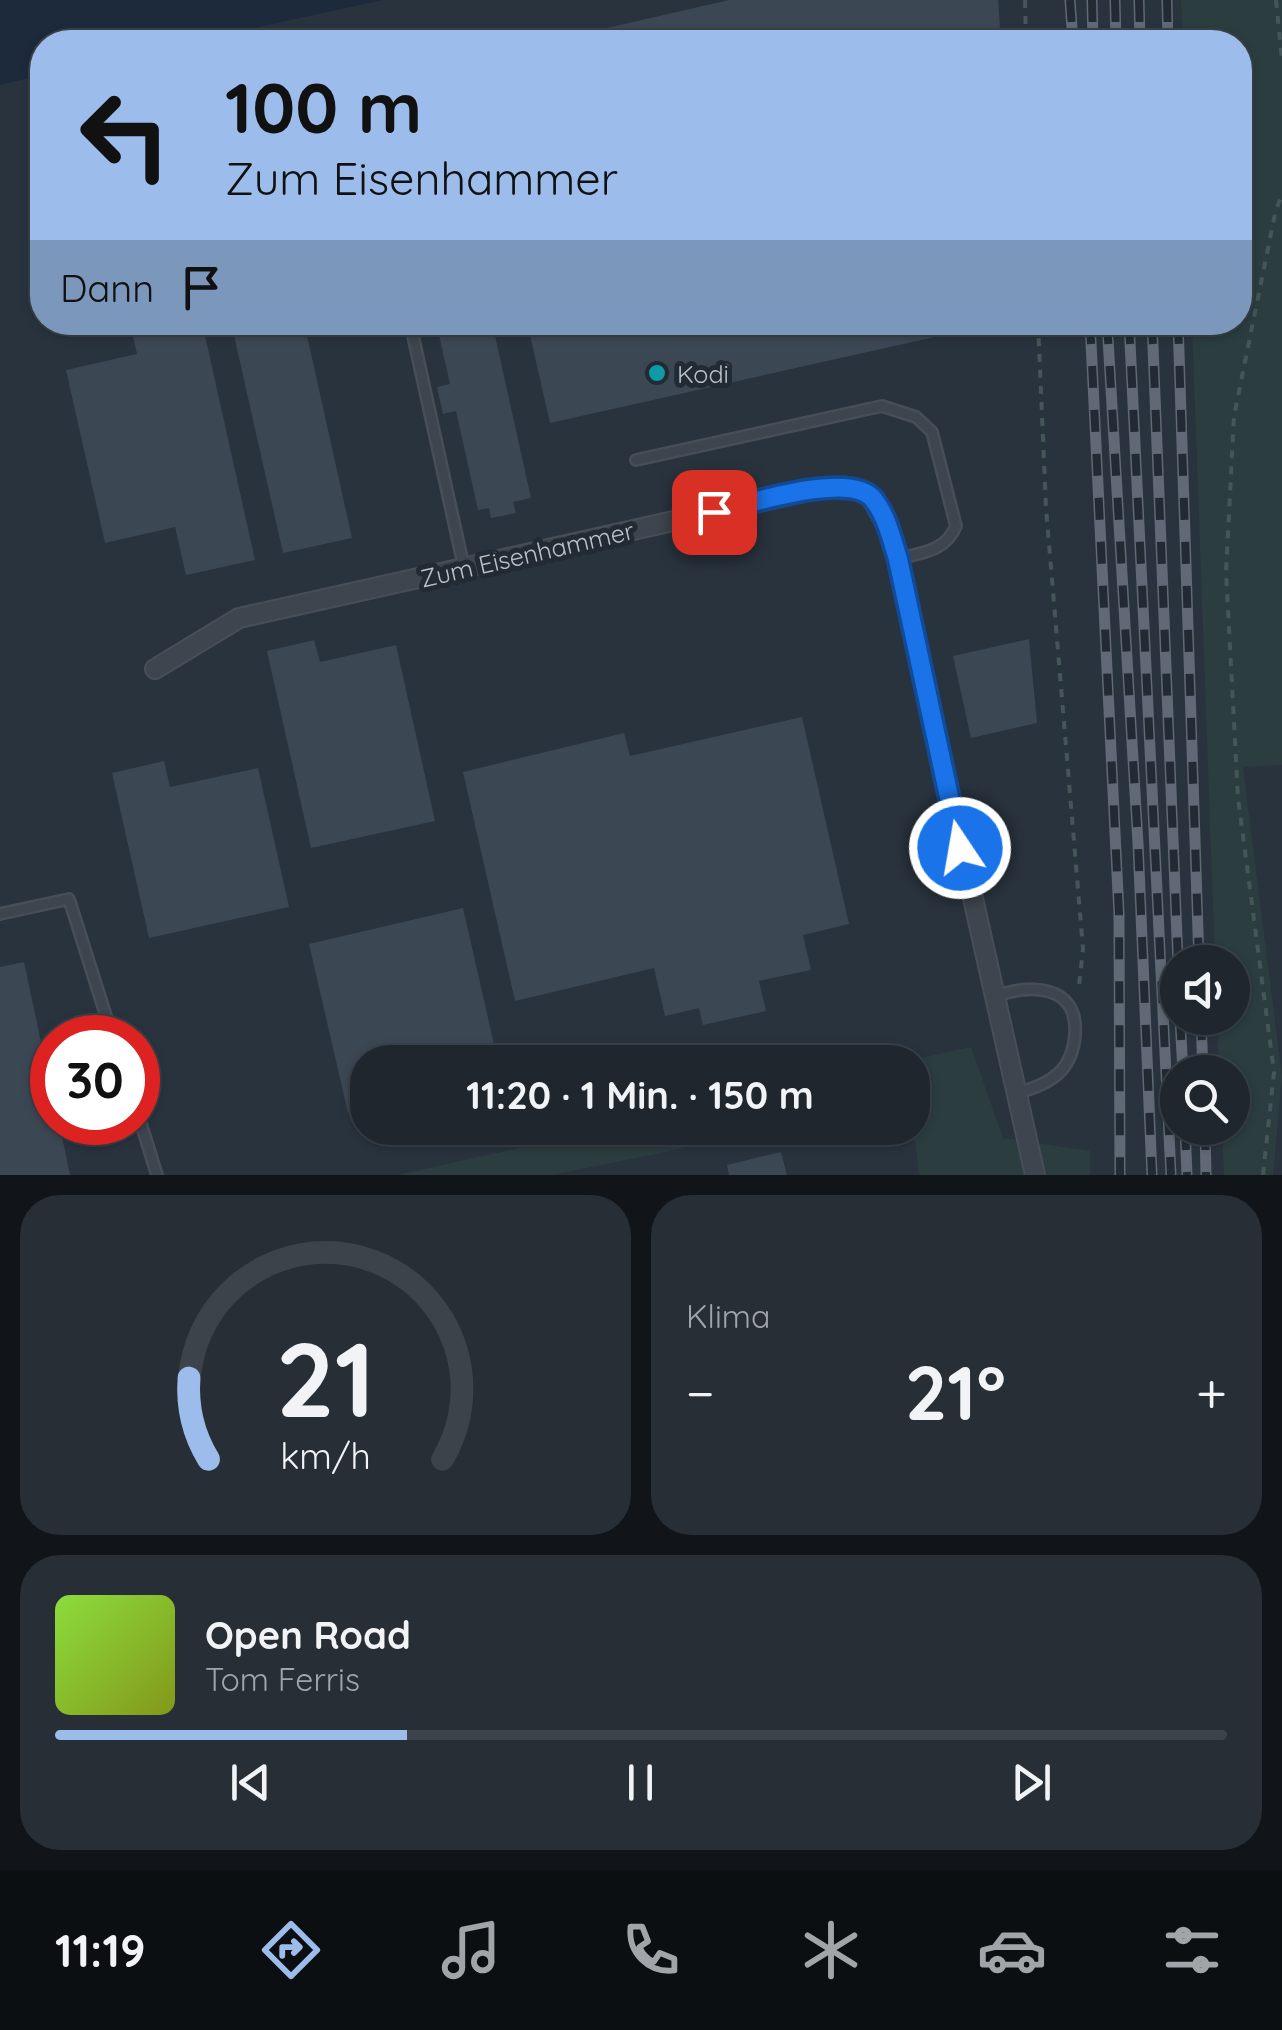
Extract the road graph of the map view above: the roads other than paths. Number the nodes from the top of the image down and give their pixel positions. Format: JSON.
{"nodes":[{"id":1,"x":413,"y":335,"type":"edge"},
{"id":2,"x":636,"y":460,"type":"dead end"},
{"id":3,"x":898,"y":559,"type":"junction"},
{"id":4,"x":464,"y":568,"type":"junction"},
{"id":5,"x":155,"y":669,"type":"dead end"},
{"id":6,"x":0,"y":914,"type":"edge"},
{"id":7,"x":994,"y":997,"type":"junction"},
{"id":8,"x":106,"y":1015,"type":"edge"},
{"id":9,"x":1018,"y":1093,"type":"junction"},
{"id":10,"x":148,"y":1145,"type":"edge"},
{"id":11,"x":157,"y":1175,"type":"edge"},
{"id":12,"x":1035,"y":1175,"type":"edge"}],
"edges":[{"from":1,"to":4,"type":"lane"},
{"from":2,"to":3,"type":"lane"},
{"from":3,"to":4,"type":"street","name":"Zum Eisenhammer"},
{"from":3,"to":7,"type":"street","name":"Zum Eisenhammer"},
{"from":4,"to":5,"type":"street","name":"Zum Eisenhammer"},
{"from":6,"to":8,"type":"lane"},
{"from":7,"to":9,"type":"street","name":"Zum Eisenhammer"},
{"from":7,"to":9,"type":"lane"},
{"from":9,"to":12,"type":"street","name":"Zum Eisenhammer"},
{"from":10,"to":11,"type":"lane"}]}
